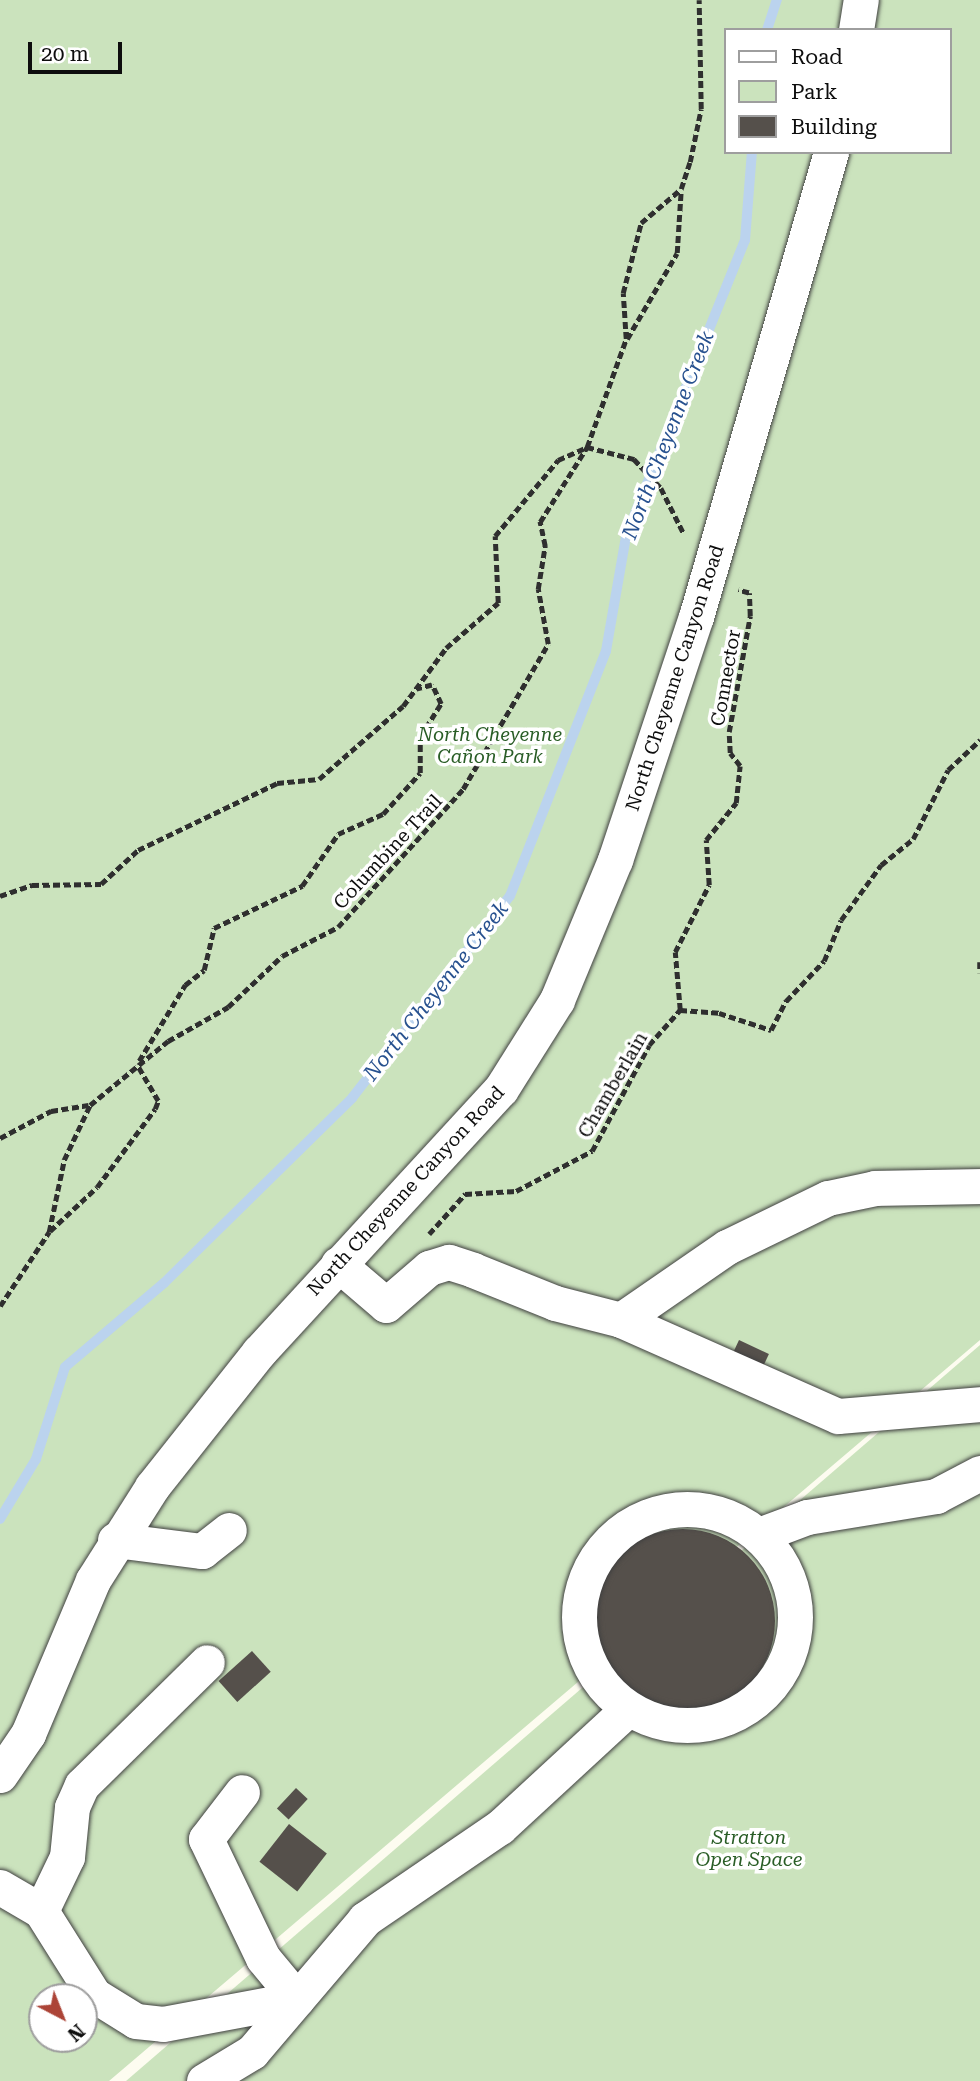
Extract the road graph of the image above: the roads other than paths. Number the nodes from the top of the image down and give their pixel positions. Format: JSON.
{"nodes":[{"id":1,"x":861,"y":0,"type":"edge"},
{"id":2,"x":856,"y":28,"type":"edge"},
{"id":3,"x":830,"y":154,"type":"edge"},
{"id":4,"x":980,"y":1186,"type":"edge"},
{"id":5,"x":338,"y":1265,"type":"junction"},
{"id":6,"x":621,"y":1320,"type":"junction"},
{"id":7,"x":980,"y":1404,"type":"edge"},
{"id":8,"x":980,"y":1473,"type":"edge"},
{"id":9,"x":229,"y":1530,"type":"dead end"},
{"id":10,"x":759,"y":1535,"type":"junction"},
{"id":11,"x":114,"y":1540,"type":"junction"},
{"id":12,"x":207,"y":1662,"type":"dead end"},
{"id":13,"x":628,"y":1709,"type":"junction"},
{"id":14,"x":0,"y":1775,"type":"edge"},
{"id":15,"x":242,"y":1792,"type":"dead end"},
{"id":16,"x":0,"y":1887,"type":"edge"},
{"id":17,"x":41,"y":1910,"type":"junction"},
{"id":18,"x":297,"y":1999,"type":"junction"},
{"id":19,"x":204,"y":2081,"type":"edge"}],
"edges":[{"from":1,"to":2,"type":"street"},
{"from":3,"to":5,"type":"street","name":"North Cheyenne Canyon Road"},
{"from":4,"to":6,"type":"street"},
{"from":5,"to":6,"type":"street"},
{"from":5,"to":11,"type":"street","name":"North Cheyenne Canyon Road"},
{"from":6,"to":7,"type":"street"},
{"from":8,"to":10,"type":"street"},
{"from":9,"to":11,"type":"street"},
{"from":10,"to":13,"type":"street"},
{"from":10,"to":13,"type":"street"},
{"from":11,"to":14,"type":"street","name":"North Cheyenne Canyon Road"},
{"from":12,"to":17,"type":"street"},
{"from":13,"to":18,"type":"street"},
{"from":15,"to":18,"type":"street"},
{"from":16,"to":17,"type":"street"},
{"from":17,"to":18,"type":"street"},
{"from":18,"to":19,"type":"street"}]}
